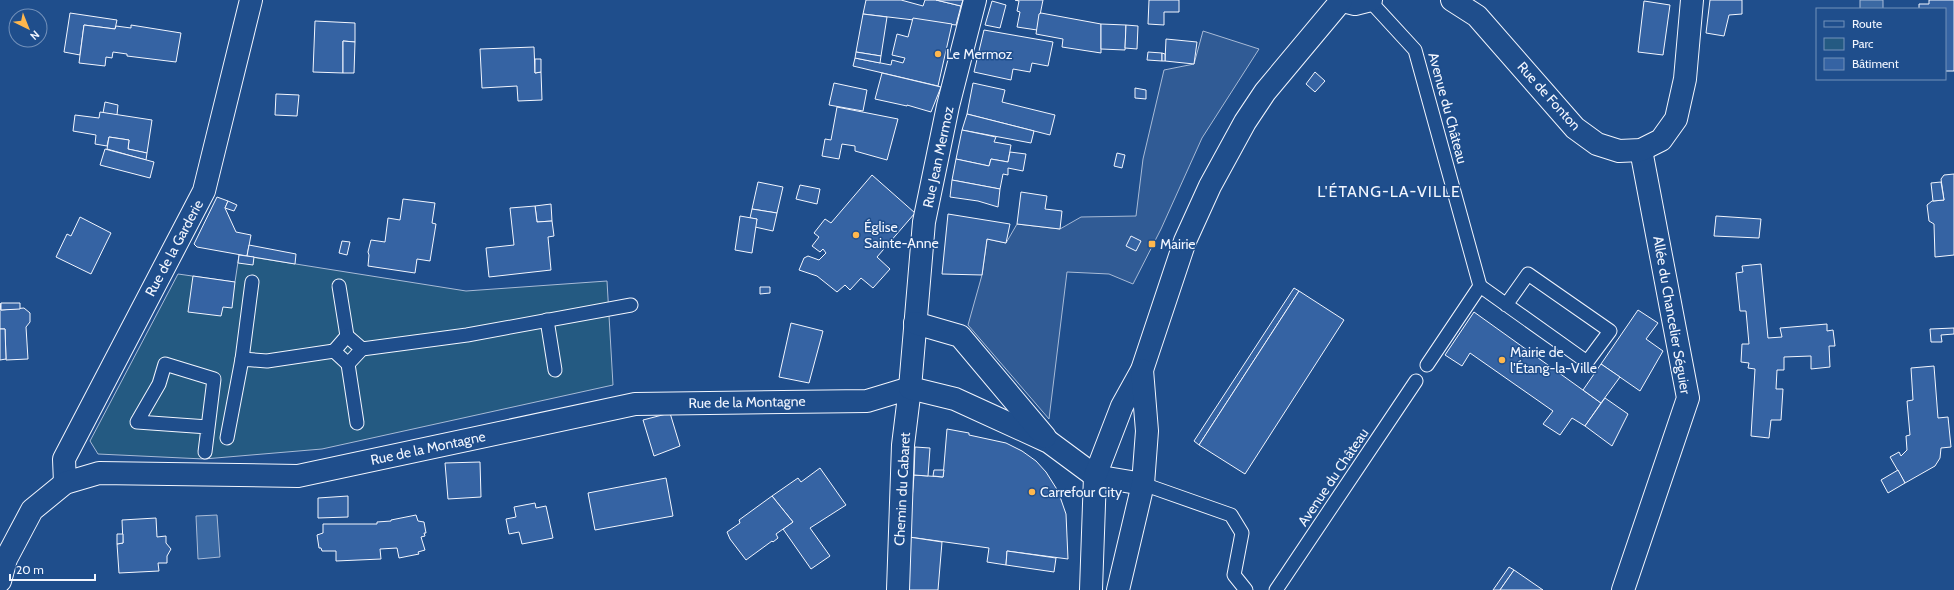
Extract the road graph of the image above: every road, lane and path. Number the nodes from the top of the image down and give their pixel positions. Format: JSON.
{"nodes":[{"id":1,"x":251,"y":0,"type":"edge"},
{"id":2,"x":975,"y":0,"type":"edge"},
{"id":3,"x":1370,"y":0,"type":"edge"},
{"id":4,"x":1452,"y":0,"type":"edge"},
{"id":5,"x":1692,"y":0,"type":"edge"},
{"id":6,"x":1340,"y":1,"type":"edge"},
{"id":7,"x":1641,"y":150,"type":"junction"},
{"id":8,"x":252,"y":282,"type":"dead end"},
{"id":9,"x":339,"y":286,"type":"dead end"},
{"id":10,"x":1480,"y":286,"type":"junction"},
{"id":11,"x":1506,"y":305,"type":"junction"},
{"id":12,"x":631,"y":306,"type":"dead end"},
{"id":13,"x":547,"y":320,"type":"junction"},
{"id":14,"x":915,"y":323,"type":"junction"},
{"id":15,"x":347,"y":336,"type":"junction"},
{"id":16,"x":362,"y":349,"type":"junction"},
{"id":17,"x":334,"y":351,"type":"junction"},
{"id":18,"x":242,"y":359,"type":"junction"},
{"id":19,"x":348,"y":364,"type":"junction"},
{"id":20,"x":1428,"y":365,"type":"dead end"},
{"id":21,"x":556,"y":370,"type":"dead end"},
{"id":22,"x":1142,"y":370,"type":"junction"},
{"id":23,"x":1416,"y":382,"type":"dead end"},
{"id":24,"x":910,"y":388,"type":"junction"},
{"id":25,"x":357,"y":423,"type":"dead end"},
{"id":26,"x":208,"y":427,"type":"junction"},
{"id":27,"x":227,"y":438,"type":"dead end"},
{"id":28,"x":1049,"y":442,"type":"junction"},
{"id":29,"x":205,"y":452,"type":"dead end"},
{"id":30,"x":1095,"y":476,"type":"junction"},
{"id":31,"x":65,"y":483,"type":"junction"},
{"id":32,"x":1143,"y":484,"type":"junction"},
{"id":33,"x":0,"y":581,"type":"edge"},
{"id":34,"x":898,"y":590,"type":"edge"},
{"id":35,"x":1091,"y":590,"type":"edge"},
{"id":36,"x":1118,"y":590,"type":"edge"},
{"id":37,"x":1246,"y":590,"type":"edge"},
{"id":38,"x":1276,"y":590,"type":"edge"},
{"id":39,"x":1623,"y":590,"type":"edge"}],
"edges":[{"from":1,"to":31,"type":"street","name":"Rue de la Garderie"},
{"from":2,"to":14,"type":"street","name":"Rue Jean Mermoz"},
{"from":3,"to":6,"type":"street"},
{"from":3,"to":10,"type":"lane","name":"Avenue du Château"},
{"from":4,"to":7,"type":"street","name":"Rue de Fonton"},
{"from":5,"to":7,"type":"street","name":"Rue de Fonton"},
{"from":6,"to":22,"type":"street"},
{"from":7,"to":39,"type":"street","name":"Allée du Chancelier Séguier"},
{"from":8,"to":18,"type":"lane"},
{"from":9,"to":15,"type":"lane"},
{"from":10,"to":11,"type":"lane"},
{"from":10,"to":20,"type":"lane"},
{"from":11,"to":11,"type":"lane"},
{"from":12,"to":13,"type":"lane"},
{"from":13,"to":16,"type":"lane"},
{"from":13,"to":21,"type":"lane"},
{"from":14,"to":24,"type":"street","name":"Rue Jean Mermoz"},
{"from":14,"to":28,"type":"street"},
{"from":15,"to":16,"type":"lane"},
{"from":15,"to":17,"type":"lane"},
{"from":16,"to":19,"type":"lane"},
{"from":17,"to":18,"type":"lane"},
{"from":17,"to":19,"type":"lane"},
{"from":18,"to":27,"type":"lane"},
{"from":19,"to":25,"type":"lane"},
{"from":22,"to":30,"type":"street"},
{"from":22,"to":32,"type":"street"},
{"from":23,"to":38,"type":"lane","name":"Avenue du Château"},
{"from":24,"to":28,"type":"street"},
{"from":24,"to":31,"type":"street","name":"Rue de la Montagne"},
{"from":24,"to":34,"type":"street","name":"Chemin du Cabaret"},
{"from":26,"to":26,"type":"lane"},
{"from":26,"to":29,"type":"lane"},
{"from":28,"to":30,"type":"street"},
{"from":30,"to":32,"type":"street"},
{"from":30,"to":35,"type":"street"},
{"from":31,"to":33,"type":"street","name":"Rue de la Montagne"},
{"from":32,"to":36,"type":"street"},
{"from":32,"to":37,"type":"lane"}]}
